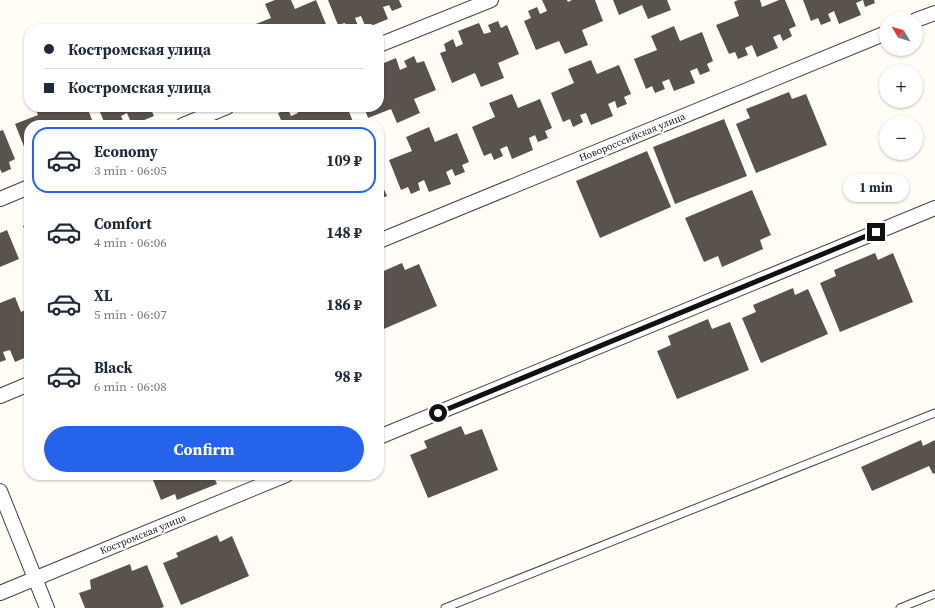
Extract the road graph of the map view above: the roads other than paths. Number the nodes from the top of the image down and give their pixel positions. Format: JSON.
{"nodes":[{"id":1,"x":491,"y":0,"type":"edge"},
{"id":2,"x":935,"y":12,"type":"edge"},
{"id":3,"x":923,"y":17,"type":"edge"},
{"id":4,"x":879,"y":36,"type":"edge"},
{"id":5,"x":384,"y":43,"type":"edge"},
{"id":6,"x":215,"y":112,"type":"edge"},
{"id":7,"x":195,"y":120,"type":"edge"},
{"id":8,"x":24,"y":189,"type":"edge"},
{"id":9,"x":0,"y":199,"type":"edge"},
{"id":10,"x":935,"y":208,"type":"edge"},
{"id":11,"x":384,"y":239,"type":"edge"},
{"id":12,"x":24,"y":386,"type":"edge"},
{"id":13,"x":0,"y":396,"type":"edge"},
{"id":14,"x":935,"y":413,"type":"edge"},
{"id":15,"x":384,"y":435,"type":"edge"},
{"id":16,"x":274,"y":480,"type":"edge"},
{"id":17,"x":0,"y":490,"type":"edge"},
{"id":18,"x":35,"y":578,"type":"junction"},
{"id":19,"x":0,"y":593,"type":"edge"},
{"id":20,"x":935,"y":594,"type":"edge"},
{"id":21,"x":47,"y":608,"type":"edge"},
{"id":22,"x":445,"y":608,"type":"edge"},
{"id":23,"x":900,"y":608,"type":"edge"}],
"edges":[{"from":1,"to":5,"type":"street"},
{"from":2,"to":3,"type":"street"},
{"from":4,"to":11,"type":"street","name":"Новоросссийская улица"},
{"from":6,"to":7,"type":"street"},
{"from":8,"to":9,"type":"street"},
{"from":10,"to":15,"type":"street"},
{"from":12,"to":13,"type":"street"},
{"from":14,"to":22,"type":"lane"},
{"from":16,"to":18,"type":"street","name":"Костромская улица"},
{"from":17,"to":18,"type":"street"},
{"from":18,"to":19,"type":"street","name":"Костромская улица"},
{"from":18,"to":21,"type":"street"},
{"from":20,"to":23,"type":"lane"}]}
